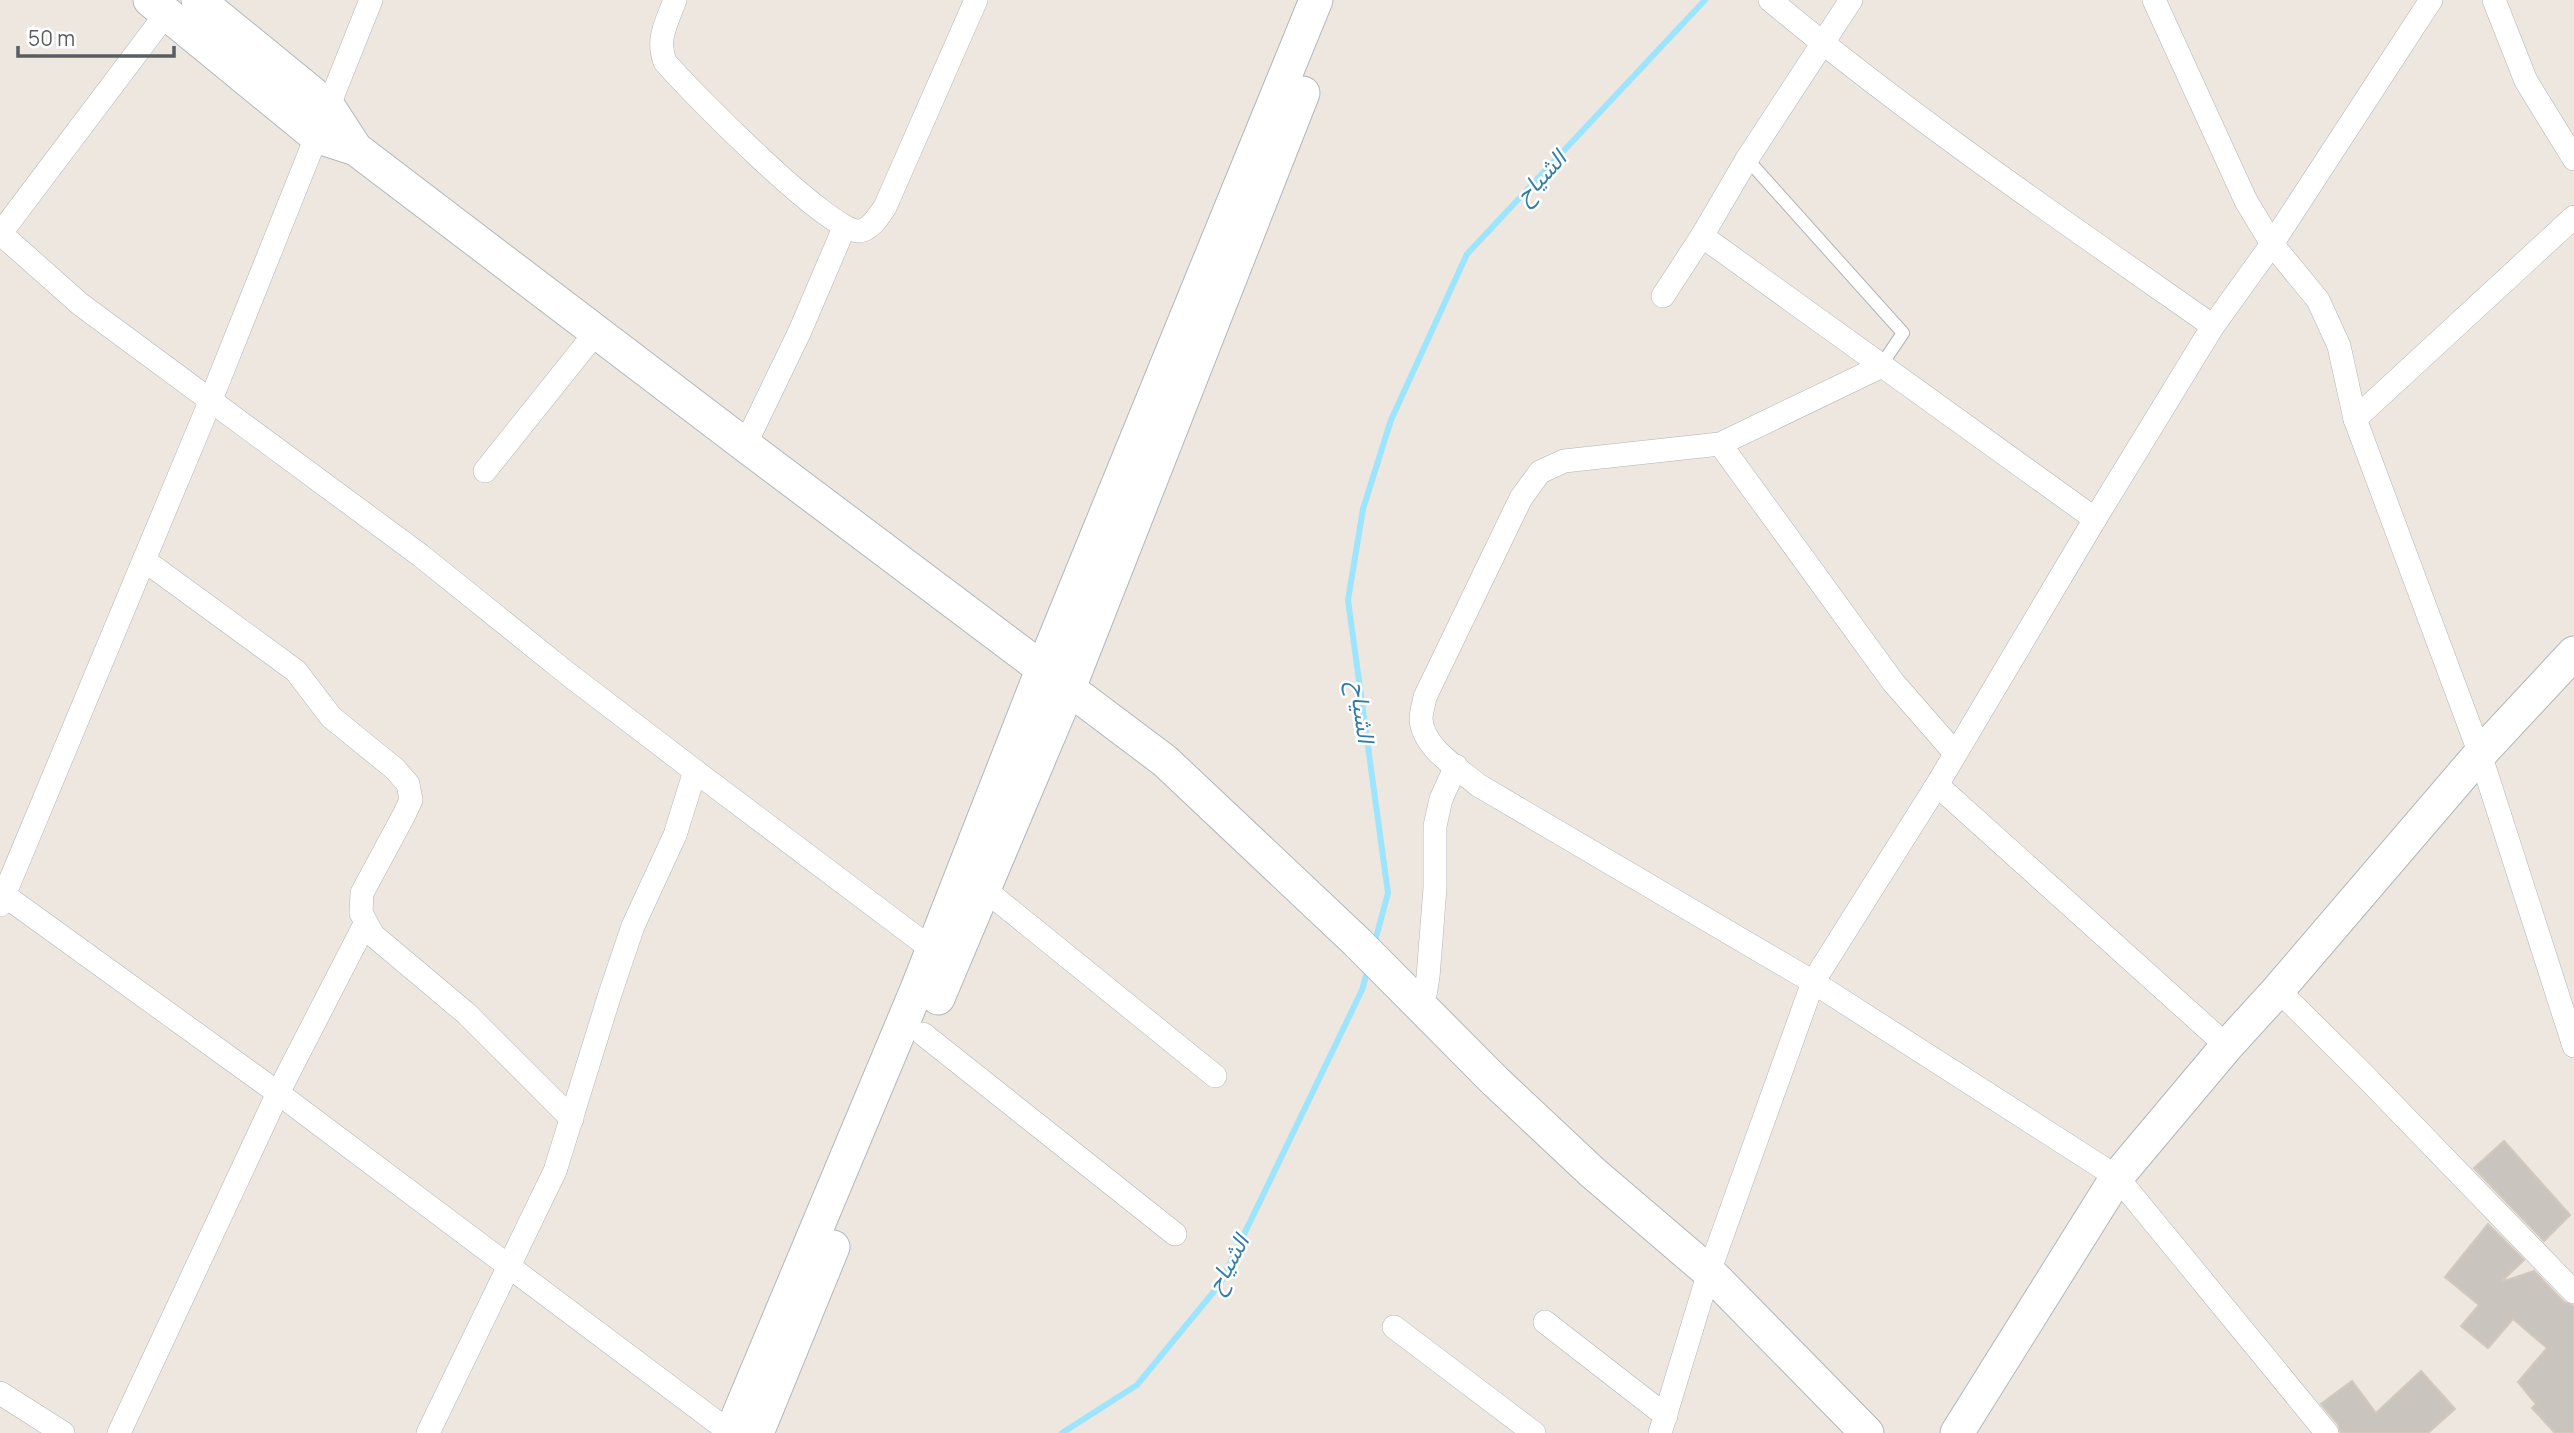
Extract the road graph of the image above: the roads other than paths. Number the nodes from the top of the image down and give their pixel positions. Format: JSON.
{"nodes":[{"id":1,"x":198,"y":0,"type":"edge"},
{"id":2,"x":371,"y":0,"type":"edge"},
{"id":3,"x":675,"y":0,"type":"edge"},
{"id":4,"x":976,"y":0,"type":"edge"},
{"id":5,"x":1316,"y":0,"type":"edge"},
{"id":6,"x":1339,"y":0,"type":"edge"},
{"id":7,"x":1770,"y":0,"type":"edge"},
{"id":8,"x":1851,"y":0,"type":"edge"},
{"id":9,"x":2154,"y":0,"type":"edge"},
{"id":10,"x":2431,"y":0,"type":"edge"},
{"id":11,"x":2494,"y":0,"type":"edge"},
{"id":12,"x":158,"y":7,"type":"edge"},
{"id":13,"x":1823,"y":44,"type":"junction"},
{"id":14,"x":322,"y":121,"type":"junction"},
{"id":15,"x":1747,"y":159,"type":"junction"},
{"id":16,"x":2574,"y":159,"type":"edge"},
{"id":17,"x":2574,"y":217,"type":"edge"},
{"id":18,"x":844,"y":228,"type":"junction"},
{"id":19,"x":0,"y":233,"type":"edge"},
{"id":20,"x":1702,"y":236,"type":"junction"},
{"id":21,"x":2272,"y":244,"type":"junction"},
{"id":22,"x":1662,"y":296,"type":"dead end"},
{"id":23,"x":2213,"y":326,"type":"junction"},
{"id":24,"x":597,"y":331,"type":"junction"},
{"id":25,"x":1880,"y":367,"type":"junction"},
{"id":26,"x":210,"y":402,"type":"junction"},
{"id":27,"x":2356,"y":419,"type":"junction"},
{"id":28,"x":1720,"y":444,"type":"junction"},
{"id":29,"x":745,"y":445,"type":"junction"},
{"id":30,"x":485,"y":471,"type":"dead end"},
{"id":31,"x":2095,"y":519,"type":"junction"},
{"id":32,"x":144,"y":559,"type":"junction"},
{"id":33,"x":2574,"y":653,"type":"edge"},
{"id":34,"x":1055,"y":679,"type":"junction"},
{"id":35,"x":1955,"y":753,"type":"junction"},
{"id":36,"x":2480,"y":754,"type":"junction"},
{"id":37,"x":1456,"y":766,"type":"junction"},
{"id":38,"x":695,"y":771,"type":"junction"},
{"id":39,"x":1937,"y":785,"type":"junction"},
{"id":40,"x":984,"y":889,"type":"junction"},
{"id":41,"x":2,"y":900,"type":"edge"},
{"id":42,"x":365,"y":924,"type":"junction"},
{"id":43,"x":933,"y":950,"type":"junction"},
{"id":44,"x":1813,"y":982,"type":"junction"},
{"id":45,"x":2278,"y":990,"type":"junction"},
{"id":46,"x":2567,"y":995,"type":"edge"},
{"id":47,"x":1423,"y":1006,"type":"junction"},
{"id":48,"x":923,"y":1034,"type":"junction"},
{"id":49,"x":2227,"y":1046,"type":"junction"},
{"id":50,"x":2574,"y":1046,"type":"edge"},
{"id":51,"x":1215,"y":1076,"type":"dead end"},
{"id":52,"x":278,"y":1093,"type":"junction"},
{"id":53,"x":572,"y":1119,"type":"junction"},
{"id":54,"x":2117,"y":1177,"type":"junction"},
{"id":55,"x":1175,"y":1234,"type":"dead end"},
{"id":56,"x":508,"y":1266,"type":"junction"},
{"id":57,"x":1709,"y":1272,"type":"junction"},
{"id":58,"x":2574,"y":1292,"type":"edge"},
{"id":59,"x":1545,"y":1322,"type":"dead end"},
{"id":60,"x":1394,"y":1327,"type":"dead end"},
{"id":61,"x":0,"y":1393,"type":"edge"},
{"id":62,"x":1663,"y":1425,"type":"edge"},
{"id":63,"x":63,"y":1433,"type":"edge"},
{"id":64,"x":119,"y":1433,"type":"edge"},
{"id":65,"x":428,"y":1433,"type":"edge"},
{"id":66,"x":731,"y":1433,"type":"edge"},
{"id":67,"x":757,"y":1433,"type":"edge"},
{"id":68,"x":1534,"y":1433,"type":"edge"},
{"id":69,"x":1867,"y":1433,"type":"edge"},
{"id":70,"x":1957,"y":1433,"type":"edge"},
{"id":71,"x":2327,"y":1433,"type":"edge"}],
"edges":[{"from":1,"to":14,"type":"main road"},
{"from":2,"to":14,"type":"street"},
{"from":3,"to":18,"type":"street"},
{"from":4,"to":18,"type":"street"},
{"from":5,"to":34,"type":"main road"},
{"from":6,"to":34,"type":"main road"},
{"from":7,"to":13,"type":"street"},
{"from":8,"to":13,"type":"street"},
{"from":9,"to":21,"type":"street"},
{"from":10,"to":21,"type":"street"},
{"from":11,"to":16,"type":"street"},
{"from":12,"to":14,"type":"main road"},
{"from":12,"to":19,"type":"street"},
{"from":13,"to":15,"type":"street"},
{"from":13,"to":23,"type":"street"},
{"from":14,"to":24,"type":"main road"},
{"from":14,"to":26,"type":"street"},
{"from":15,"to":20,"type":"street"},
{"from":15,"to":25,"type":"lane"},
{"from":17,"to":27,"type":"street"},
{"from":18,"to":29,"type":"street"},
{"from":19,"to":26,"type":"street"},
{"from":20,"to":22,"type":"street"},
{"from":20,"to":25,"type":"street"},
{"from":21,"to":23,"type":"street"},
{"from":21,"to":27,"type":"street"},
{"from":23,"to":31,"type":"street"},
{"from":24,"to":29,"type":"main road"},
{"from":24,"to":30,"type":"street"},
{"from":25,"to":28,"type":"street"},
{"from":25,"to":31,"type":"street"},
{"from":26,"to":32,"type":"street"},
{"from":26,"to":38,"type":"street"},
{"from":27,"to":36,"type":"street"},
{"from":28,"to":35,"type":"street"},
{"from":28,"to":37,"type":"street"},
{"from":29,"to":34,"type":"main road"},
{"from":31,"to":35,"type":"street"},
{"from":32,"to":41,"type":"street"},
{"from":32,"to":42,"type":"street"},
{"from":33,"to":36,"type":"main road"},
{"from":34,"to":40,"type":"main road"},
{"from":34,"to":43,"type":"main road"},
{"from":34,"to":47,"type":"main road"},
{"from":35,"to":39,"type":"street"},
{"from":36,"to":45,"type":"main road"},
{"from":36,"to":46,"type":"street"},
{"from":37,"to":44,"type":"street"},
{"from":37,"to":47,"type":"street"},
{"from":38,"to":43,"type":"street"},
{"from":38,"to":53,"type":"street"},
{"from":39,"to":44,"type":"street"},
{"from":39,"to":49,"type":"street"},
{"from":40,"to":48,"type":"main road"},
{"from":40,"to":51,"type":"street"},
{"from":41,"to":52,"type":"street"},
{"from":42,"to":52,"type":"street"},
{"from":42,"to":53,"type":"street"},
{"from":43,"to":66,"type":"main road"},
{"from":44,"to":54,"type":"street"},
{"from":44,"to":57,"type":"street"},
{"from":45,"to":49,"type":"main road"},
{"from":45,"to":58,"type":"street"},
{"from":46,"to":50,"type":"street"},
{"from":47,"to":57,"type":"main road"},
{"from":48,"to":55,"type":"street"},
{"from":48,"to":67,"type":"main road"},
{"from":49,"to":54,"type":"main road"},
{"from":52,"to":56,"type":"street"},
{"from":52,"to":64,"type":"street"},
{"from":53,"to":56,"type":"street"},
{"from":54,"to":70,"type":"main road"},
{"from":54,"to":71,"type":"street"},
{"from":56,"to":65,"type":"street"},
{"from":56,"to":66,"type":"street"},
{"from":57,"to":62,"type":"street"},
{"from":57,"to":69,"type":"main road"},
{"from":59,"to":62,"type":"street"},
{"from":60,"to":68,"type":"street"},
{"from":61,"to":63,"type":"street"}]}
